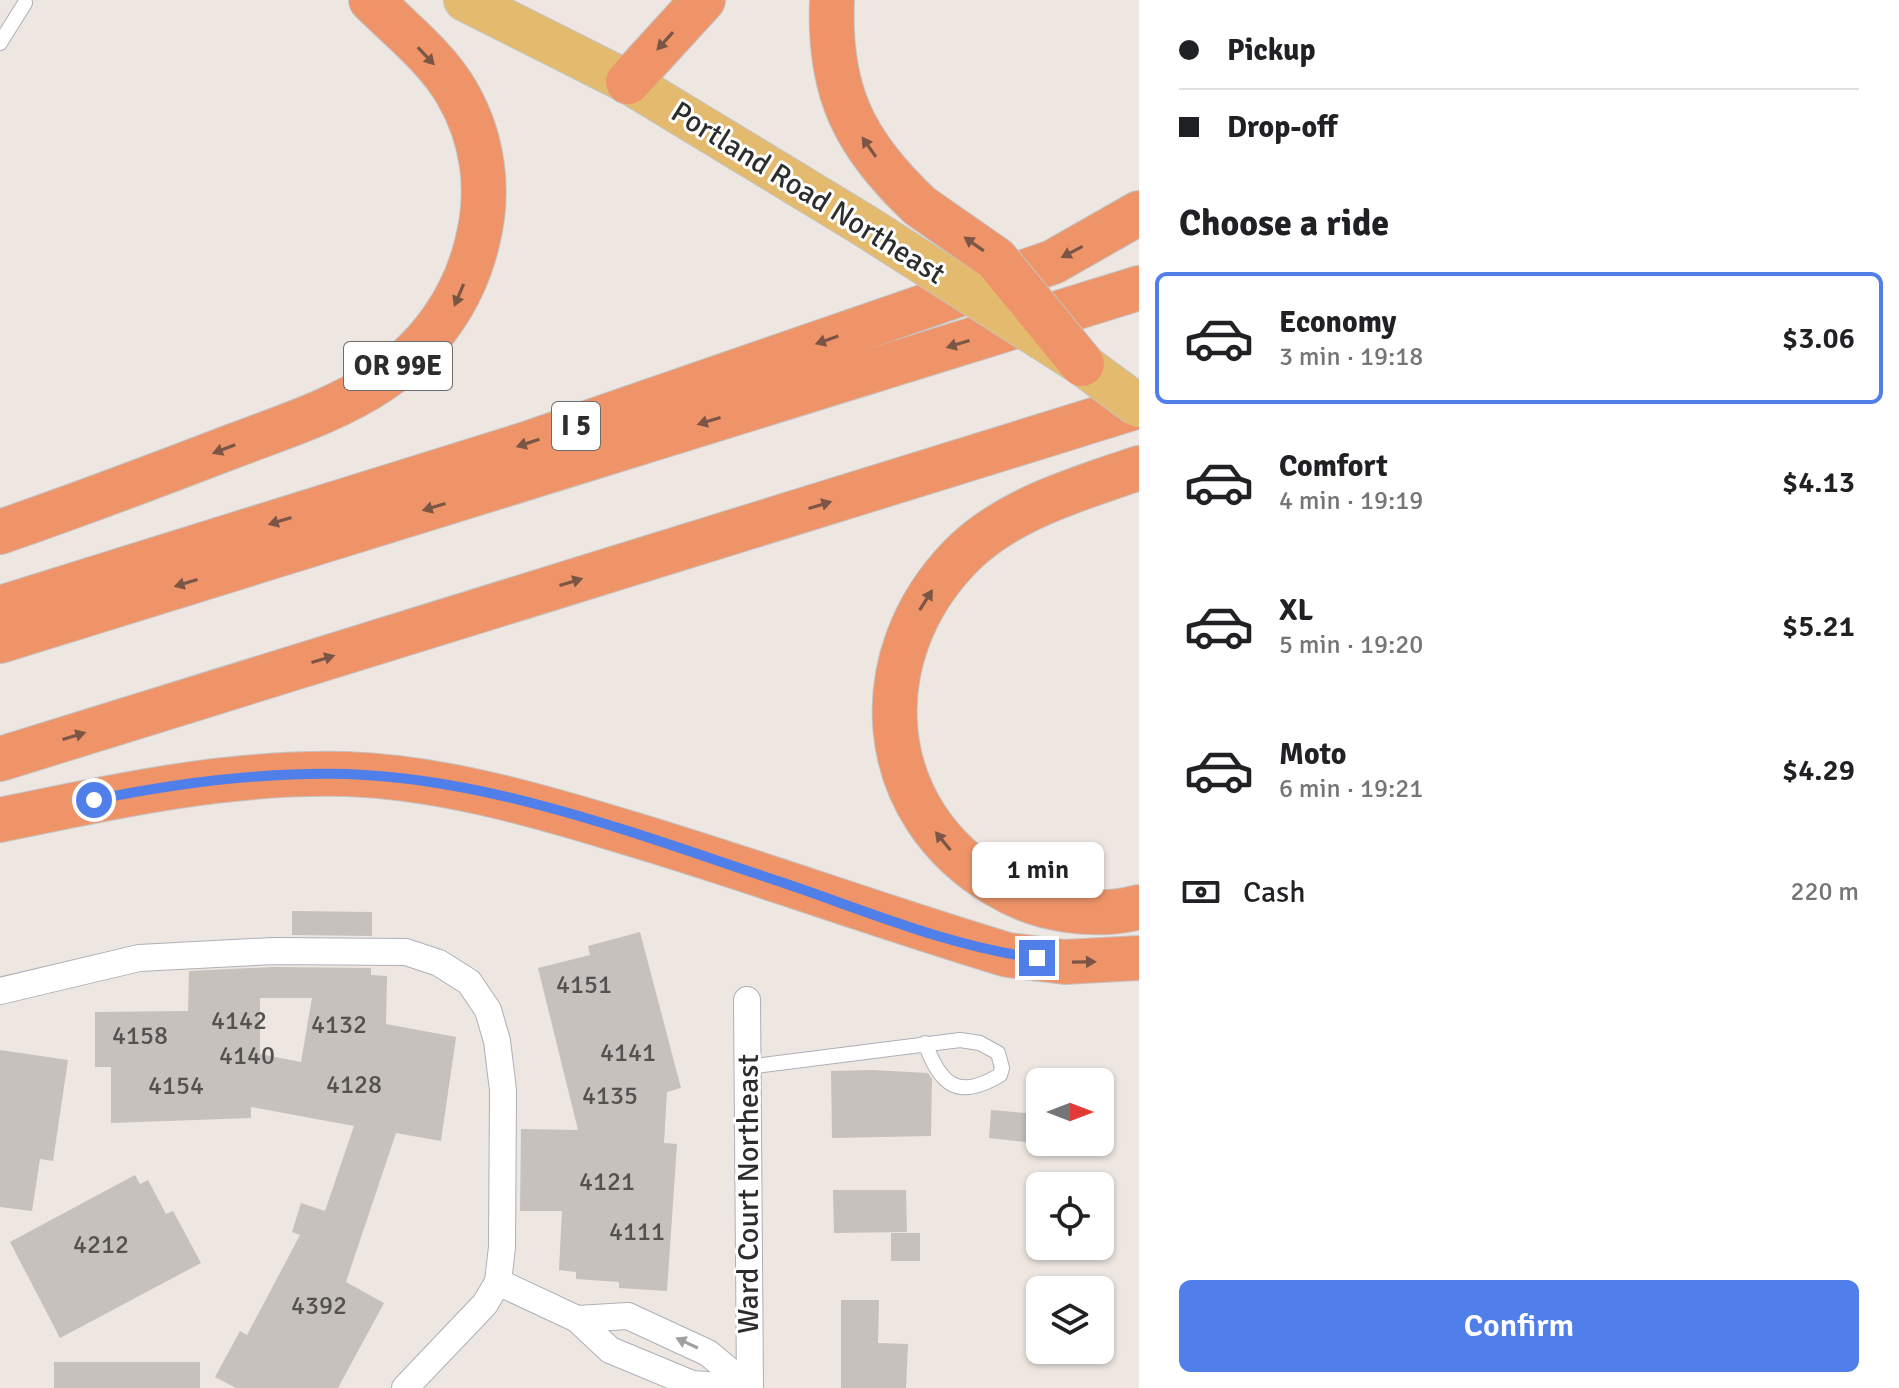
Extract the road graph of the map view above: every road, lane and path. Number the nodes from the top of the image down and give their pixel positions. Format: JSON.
{"nodes":[{"id":1,"x":371,"y":0,"type":"edge"},
{"id":2,"x":465,"y":0,"type":"edge"},
{"id":3,"x":703,"y":0,"type":"edge"},
{"id":4,"x":832,"y":0,"type":"edge"},
{"id":5,"x":25,"y":3,"type":"dead end"},
{"id":6,"x":0,"y":43,"type":"edge"},
{"id":7,"x":628,"y":82,"type":"junction"},
{"id":8,"x":1139,"y":213,"type":"edge"},
{"id":9,"x":1139,"y":288,"type":"edge"},
{"id":10,"x":1082,"y":364,"type":"junction"},
{"id":11,"x":1139,"y":406,"type":"edge"},
{"id":12,"x":1139,"y":468,"type":"edge"},
{"id":13,"x":0,"y":532,"type":"edge"},
{"id":14,"x":0,"y":608,"type":"edge"},
{"id":15,"x":0,"y":641,"type":"edge"},
{"id":16,"x":0,"y":759,"type":"edge"},
{"id":17,"x":0,"y":820,"type":"edge"},
{"id":18,"x":1139,"y":907,"type":"edge"},
{"id":19,"x":1139,"y":958,"type":"edge"},
{"id":20,"x":0,"y":991,"type":"edge"},
{"id":21,"x":747,"y":1000,"type":"dead end"},
{"id":22,"x":925,"y":1043,"type":"junction"},
{"id":23,"x":747,"y":1067,"type":"junction"},
{"id":24,"x":498,"y":1282,"type":"junction"},
{"id":25,"x":577,"y":1319,"type":"junction"},
{"id":26,"x":405,"y":1388,"type":"edge"},
{"id":27,"x":750,"y":1388,"type":"edge"}],
"edges":[{"from":1,"to":13,"type":"highway","number":"OR 99E","one_way":true},
{"from":2,"to":7,"type":"main road","name":"Portland Road Northeast"},
{"from":3,"to":7,"type":"highway","one_way":true},
{"from":10,"to":4,"type":"highway","one_way":true,"bridge":true},
{"from":5,"to":6,"type":"lane"},
{"from":7,"to":10,"type":"main road","name":"Portland Road Northeast","bridge":true},
{"from":8,"to":14,"type":"highway","number":"I 5","one_way":true},
{"from":9,"to":15,"type":"highway","number":"I 5","one_way":true},
{"from":10,"to":11,"type":"main road","name":"Portland Road Northeast","bridge":true},
{"from":16,"to":11,"type":"highway","one_way":true},
{"from":18,"to":12,"type":"highway","one_way":true},
{"from":17,"to":19,"type":"highway","one_way":true},
{"from":20,"to":24,"type":"street"},
{"from":21,"to":23,"type":"street","name":"Ward Court Northeast"},
{"from":22,"to":22,"type":"lane"},
{"from":22,"to":23,"type":"lane"},
{"from":23,"to":27,"type":"street","name":"Ward Court Northeast"},
{"from":24,"to":25,"type":"street"},
{"from":24,"to":26,"type":"street"},
{"from":25,"to":27,"type":"street"},
{"from":27,"to":25,"type":"street","one_way":true}]}
